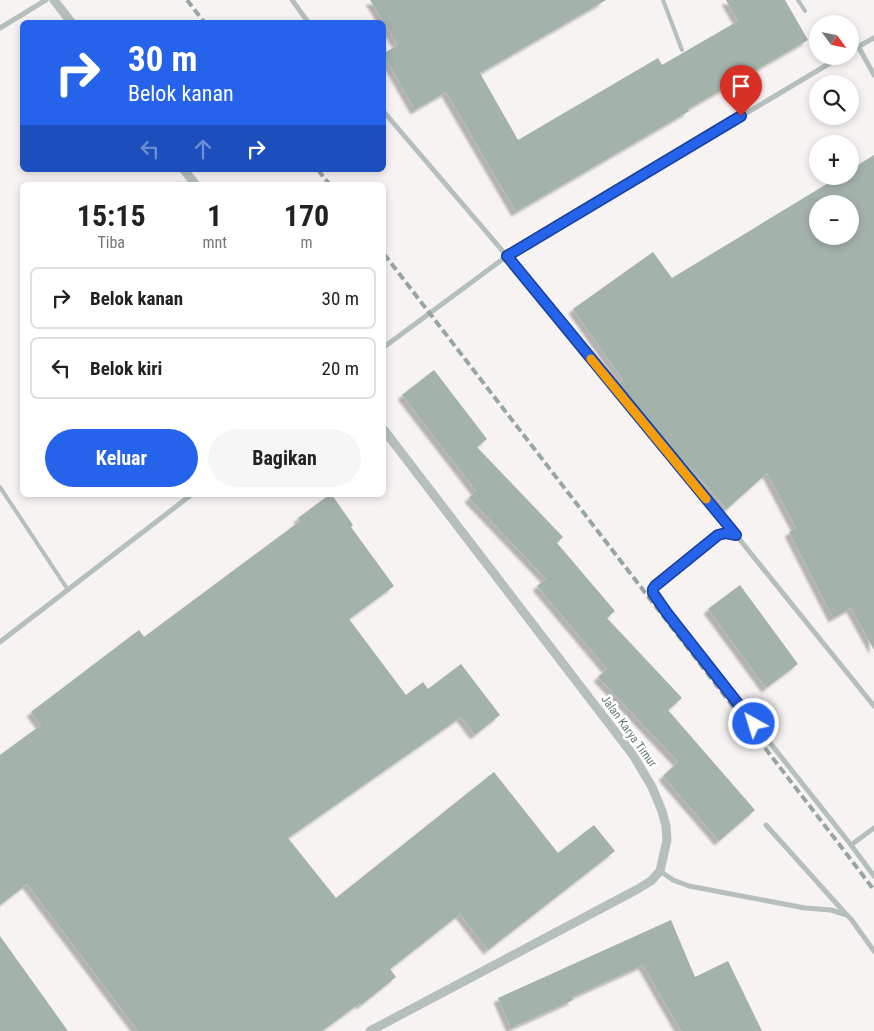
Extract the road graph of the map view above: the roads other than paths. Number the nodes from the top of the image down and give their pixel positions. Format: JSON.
{"nodes":[{"id":1,"x":46,"y":0,"type":"edge"},
{"id":2,"x":54,"y":0,"type":"edge"},
{"id":3,"x":292,"y":0,"type":"edge"},
{"id":4,"x":663,"y":0,"type":"edge"},
{"id":5,"x":798,"y":0,"type":"edge"},
{"id":6,"x":804,"y":11,"type":"dead end"},
{"id":7,"x":69,"y":20,"type":"edge"},
{"id":8,"x":307,"y":20,"type":"edge"},
{"id":9,"x":0,"y":28,"type":"edge"},
{"id":10,"x":874,"y":38,"type":"edge"},
{"id":11,"x":859,"y":46,"type":"edge"},
{"id":12,"x":859,"y":48,"type":"edge"},
{"id":13,"x":682,"y":50,"type":"dead end"},
{"id":14,"x":827,"y":65,"type":"edge"},
{"id":15,"x":874,"y":75,"type":"edge"},
{"id":16,"x":386,"y":114,"type":"edge"},
{"id":17,"x":186,"y":172,"type":"edge"},
{"id":18,"x":194,"y":182,"type":"edge"},
{"id":19,"x":507,"y":256,"type":"junction"},
{"id":20,"x":386,"y":346,"type":"edge"},
{"id":21,"x":386,"y":433,"type":"edge"},
{"id":22,"x":0,"y":488,"type":"edge"},
{"id":23,"x":188,"y":497,"type":"edge"},
{"id":24,"x":736,"y":535,"type":"junction"},
{"id":25,"x":68,"y":590,"type":"junction"},
{"id":26,"x":0,"y":642,"type":"edge"},
{"id":27,"x":874,"y":706,"type":"edge"},
{"id":28,"x":766,"y":825,"type":"dead end"},
{"id":29,"x":874,"y":828,"type":"edge"},
{"id":30,"x":851,"y":845,"type":"junction"},
{"id":31,"x":660,"y":871,"type":"junction"},
{"id":32,"x":874,"y":876,"type":"edge"},
{"id":33,"x":847,"y":915,"type":"junction"},
{"id":34,"x":874,"y":951,"type":"edge"},
{"id":35,"x":370,"y":1031,"type":"edge"}],
"edges":[{"from":1,"to":9,"type":"street"},
{"from":2,"to":7,"type":"street"},
{"from":3,"to":8,"type":"street"},
{"from":4,"to":13,"type":"lane"},
{"from":5,"to":6,"type":"lane"},
{"from":10,"to":11,"type":"street"},
{"from":12,"to":15,"type":"street"},
{"from":14,"to":19,"type":"street"},
{"from":16,"to":19,"type":"street"},
{"from":17,"to":18,"type":"street"},
{"from":19,"to":20,"type":"street"},
{"from":19,"to":24,"type":"street"},
{"from":21,"to":31,"type":"street","name":"Jalan Karya Timur"},
{"from":22,"to":25,"type":"lane"},
{"from":23,"to":25,"type":"street"},
{"from":24,"to":27,"type":"street"},
{"from":24,"to":30,"type":"street"},
{"from":25,"to":26,"type":"street"},
{"from":28,"to":33,"type":"street"},
{"from":29,"to":30,"type":"street"},
{"from":30,"to":32,"type":"street"},
{"from":31,"to":33,"type":"street"},
{"from":31,"to":35,"type":"street"},
{"from":33,"to":34,"type":"street"}]}
